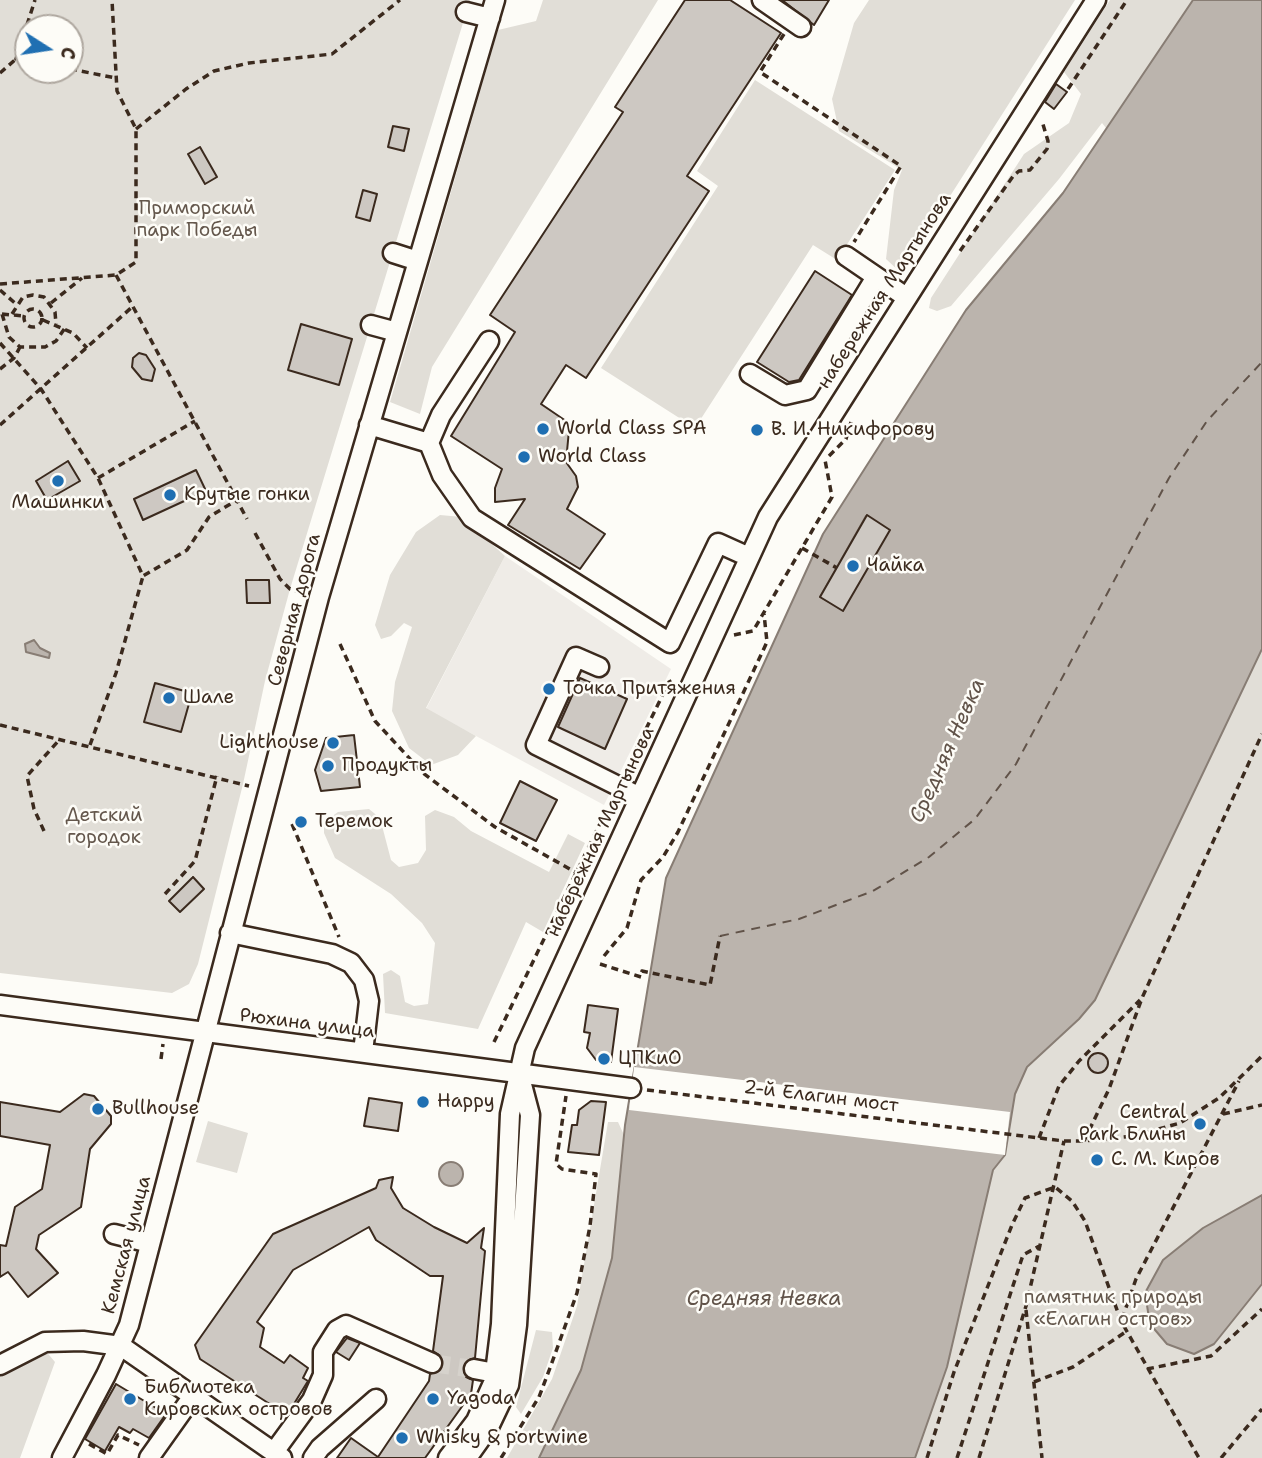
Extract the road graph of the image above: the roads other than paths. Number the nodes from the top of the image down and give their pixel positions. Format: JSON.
{"nodes":[{"id":1,"x":495,"y":0,"type":"edge"},
{"id":2,"x":762,"y":0,"type":"edge"},
{"id":3,"x":1096,"y":0,"type":"edge"},
{"id":4,"x":466,"y":12,"type":"dead end"},
{"id":5,"x":490,"y":18,"type":"junction"},
{"id":6,"x":793,"y":29,"type":"road end"},
{"id":7,"x":393,"y":253,"type":"dead end"},
{"id":8,"x":846,"y":256,"type":"road end"},
{"id":9,"x":418,"y":261,"type":"junction"},
{"id":10,"x":876,"y":277,"type":"junction"},
{"id":11,"x":906,"y":297,"type":"junction"},
{"id":12,"x":371,"y":325,"type":"dead end"},
{"id":13,"x":397,"y":332,"type":"junction"},
{"id":14,"x":489,"y":341,"type":"dead end"},
{"id":15,"x":750,"y":374,"type":"dead end"},
{"id":16,"x":369,"y":425,"type":"junction"},
{"id":17,"x":429,"y":443,"type":"junction"},
{"id":18,"x":749,"y":557,"type":"junction"},
{"id":19,"x":599,"y":667,"type":"dead end"},
{"id":20,"x":640,"y":797,"type":"junction"},
{"id":21,"x":230,"y":933,"type":"junction"},
{"id":22,"x":0,"y":1005,"type":"edge"},
{"id":23,"x":203,"y":1032,"type":"junction"},
{"id":24,"x":363,"y":1052,"type":"junction"},
{"id":25,"x":519,"y":1073,"type":"junction"},
{"id":26,"x":631,"y":1088,"type":"road end"},
{"id":27,"x":114,"y":1234,"type":"dead end"},
{"id":28,"x":150,"y":1243,"type":"junction"},
{"id":29,"x":509,"y":1325,"type":"junction"},
{"id":30,"x":121,"y":1346,"type":"junction"},
{"id":31,"x":432,"y":1363,"type":"tunnel mouth"},
{"id":32,"x":0,"y":1365,"type":"edge"},
{"id":33,"x":474,"y":1369,"type":"tunnel mouth"},
{"id":34,"x":495,"y":1373,"type":"junction"},
{"id":35,"x":193,"y":1396,"type":"junction"},
{"id":36,"x":376,"y":1399,"type":"dead end"},
{"id":37,"x":278,"y":1455,"type":"edge"},
{"id":38,"x":62,"y":1458,"type":"edge"},
{"id":39,"x":149,"y":1458,"type":"edge"},
{"id":40,"x":313,"y":1458,"type":"edge"},
{"id":41,"x":448,"y":1458,"type":"edge"},
{"id":42,"x":467,"y":1458,"type":"edge"}],
"edges":[{"from":1,"to":5,"type":"street","name":"Северная дорога"},
{"from":2,"to":6,"type":"street"},
{"from":3,"to":11,"type":"street","name":"набережная Мартынова"},
{"from":4,"to":5,"type":"street"},
{"from":5,"to":9,"type":"street","name":"Северная дорога"},
{"from":7,"to":9,"type":"street"},
{"from":8,"to":10,"type":"street"},
{"from":9,"to":13,"type":"street","name":"Северная дорога"},
{"from":10,"to":11,"type":"street"},
{"from":10,"to":15,"type":"street"},
{"from":11,"to":18,"type":"street","name":"набережная Мартынова"},
{"from":12,"to":13,"type":"street"},
{"from":13,"to":16,"type":"street","name":"Северная дорога"},
{"from":14,"to":17,"type":"street"},
{"from":16,"to":17,"type":"street"},
{"from":16,"to":21,"type":"street","name":"Северная дорога"},
{"from":17,"to":18,"type":"street"},
{"from":18,"to":20,"type":"street","name":"набережная Мартынова"},
{"from":19,"to":20,"type":"street"},
{"from":20,"to":25,"type":"street","name":"набережная Мартынова"},
{"from":21,"to":23,"type":"street","name":"Северная дорога"},
{"from":21,"to":24,"type":"street"},
{"from":22,"to":23,"type":"street","name":"Рюхина улица"},
{"from":23,"to":24,"type":"street","name":"Рюхина улица"},
{"from":23,"to":28,"type":"street","name":"Кемская улица"},
{"from":24,"to":25,"type":"street","name":"Рюхина улица"},
{"from":25,"to":26,"type":"street","name":"Рюхина улица"},
{"from":25,"to":29,"type":"street"},
{"from":27,"to":28,"type":"street"},
{"from":28,"to":30,"type":"street","name":"Кемская улица"},
{"from":29,"to":34,"type":"street"},
{"from":29,"to":42,"type":"street"},
{"from":30,"to":32,"type":"street"},
{"from":30,"to":35,"type":"street"},
{"from":30,"to":38,"type":"street","name":"Кемская улица"},
{"from":31,"to":37,"type":"street"},
{"from":33,"to":34,"type":"street"},
{"from":34,"to":41,"type":"street"},
{"from":35,"to":37,"type":"street"},
{"from":35,"to":39,"type":"street"},
{"from":36,"to":40,"type":"street"}]}
